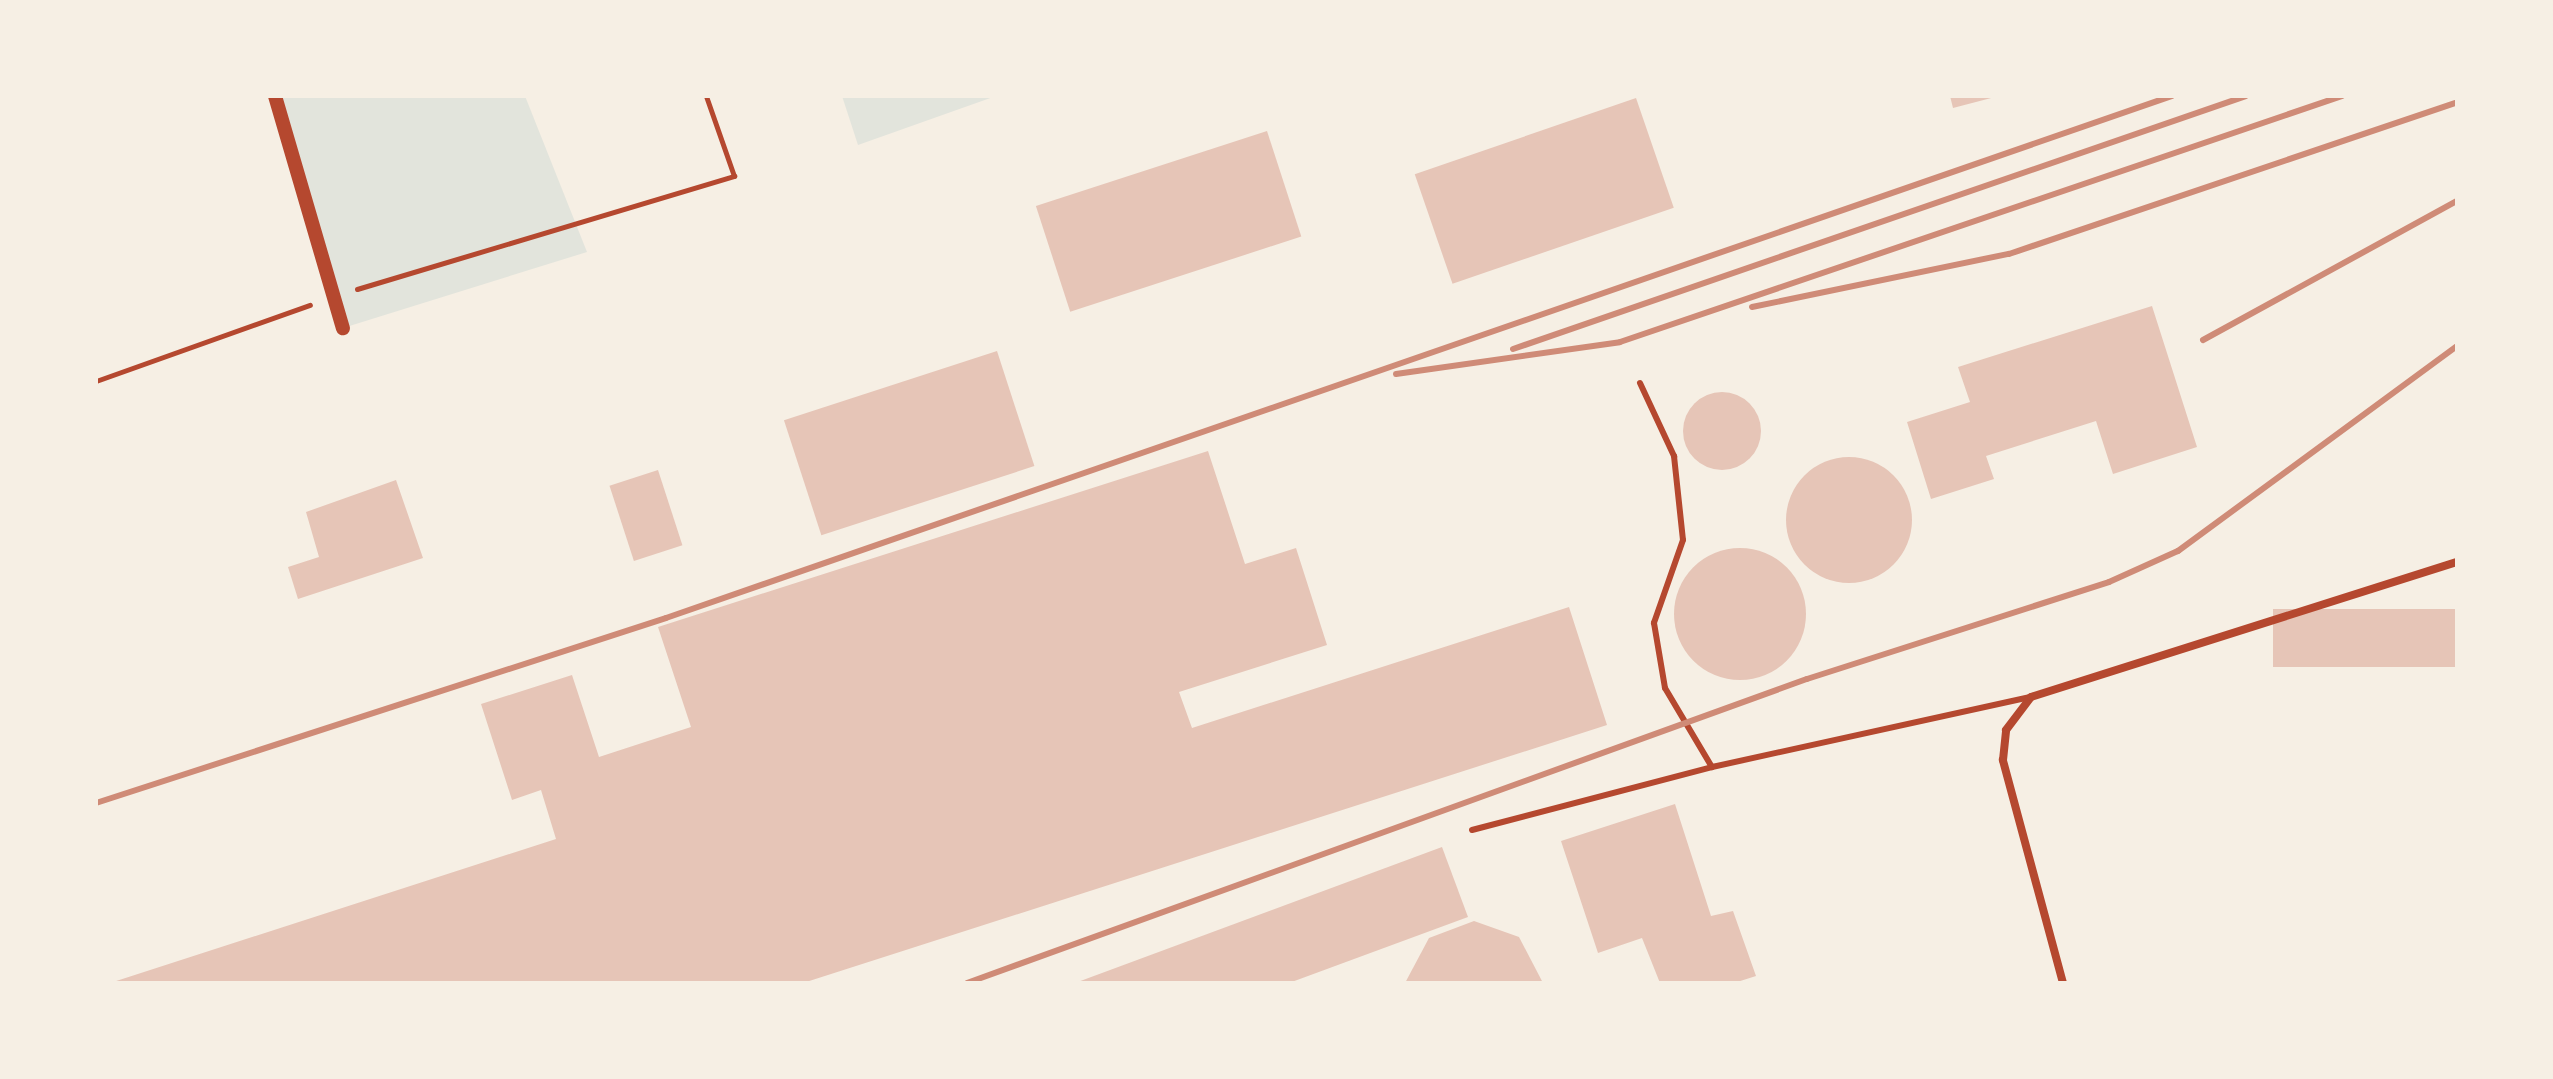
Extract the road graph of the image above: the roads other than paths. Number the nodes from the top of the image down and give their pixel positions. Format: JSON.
{"nodes":[{"id":1,"x":275,"y":96,"type":"edge"},
{"id":2,"x":343,"y":328,"type":"dead end"},
{"id":3,"x":1640,"y":383,"type":"dead end"},
{"id":4,"x":2457,"y":562,"type":"edge"},
{"id":5,"x":2031,"y":697,"type":"junction"},
{"id":6,"x":1712,"y":767,"type":"junction"},
{"id":7,"x":1472,"y":830,"type":"dead end"},
{"id":8,"x":2063,"y":983,"type":"edge"}],
"edges":[{"from":1,"to":2,"type":"street"},
{"from":3,"to":6,"type":"lane"},
{"from":4,"to":5,"type":"street"},
{"from":5,"to":6,"type":"lane"},
{"from":5,"to":8,"type":"street"},
{"from":6,"to":7,"type":"lane"}]}
